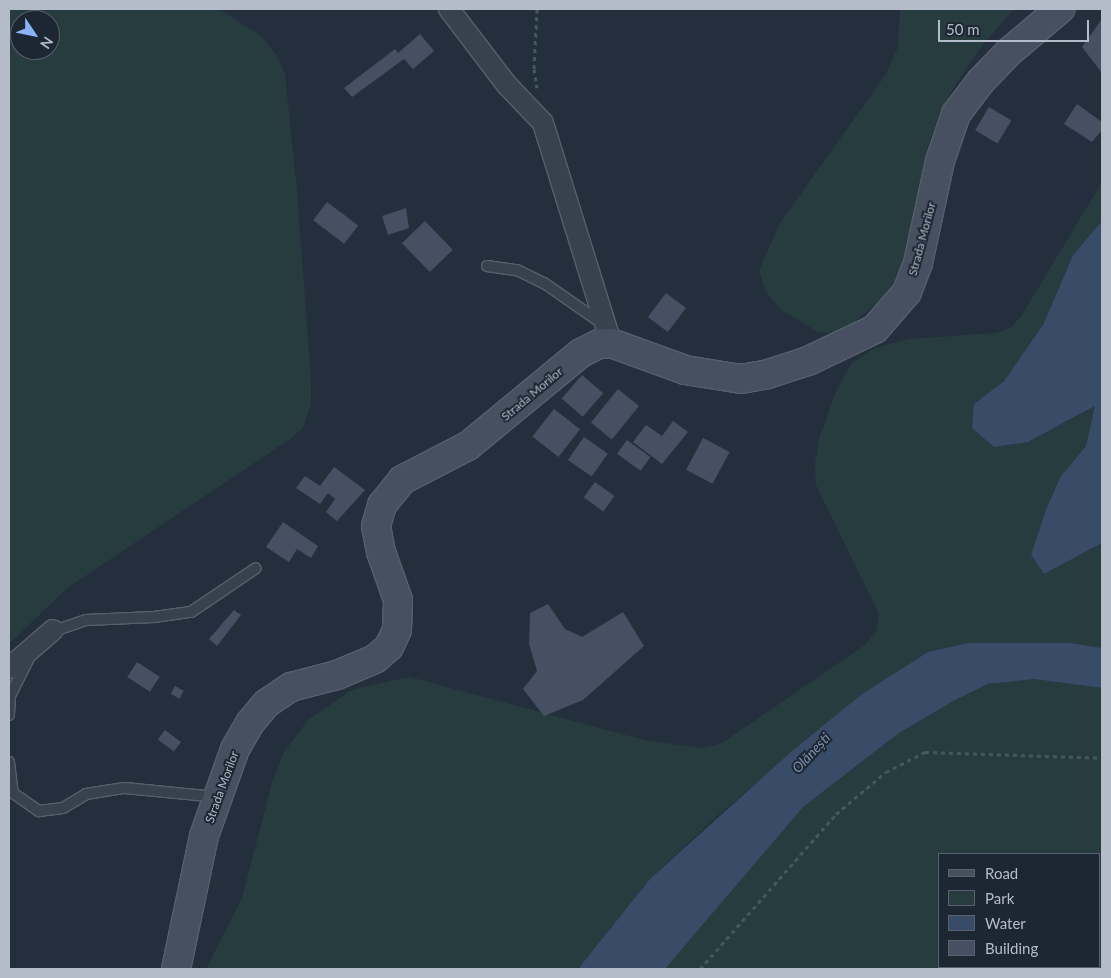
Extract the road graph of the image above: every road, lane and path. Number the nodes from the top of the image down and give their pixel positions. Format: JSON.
{"nodes":[{"id":1,"x":449,"y":9,"type":"edge"},
{"id":2,"x":537,"y":9,"type":"edge"},
{"id":3,"x":1060,"y":9,"type":"edge"},
{"id":4,"x":543,"y":123,"type":"junction"},
{"id":5,"x":487,"y":266,"type":"dead end"},
{"id":6,"x":609,"y":336,"type":"junction"},
{"id":7,"x":256,"y":568,"type":"dead end"},
{"id":8,"x":53,"y":630,"type":"junction"},
{"id":9,"x":9,"y":668,"type":"edge"},
{"id":10,"x":9,"y":715,"type":"edge"},
{"id":11,"x":1102,"y":758,"type":"edge"},
{"id":12,"x":9,"y":762,"type":"edge"},
{"id":13,"x":217,"y":797,"type":"junction"},
{"id":14,"x":176,"y":969,"type":"edge"},
{"id":15,"x":700,"y":969,"type":"edge"}],
"edges":[{"from":1,"to":4,"type":"street"},
{"from":2,"to":4,"type":"path"},
{"from":3,"to":6,"type":"street","name":"Strada Morilor"},
{"from":4,"to":6,"type":"street"},
{"from":5,"to":6,"type":"lane"},
{"from":6,"to":13,"type":"street","name":"Strada Morilor"},
{"from":7,"to":8,"type":"lane"},
{"from":8,"to":9,"type":"street"},
{"from":8,"to":10,"type":"lane"},
{"from":11,"to":15,"type":"path"},
{"from":12,"to":13,"type":"lane"},
{"from":13,"to":14,"type":"street","name":"Strada Morilor"}]}
